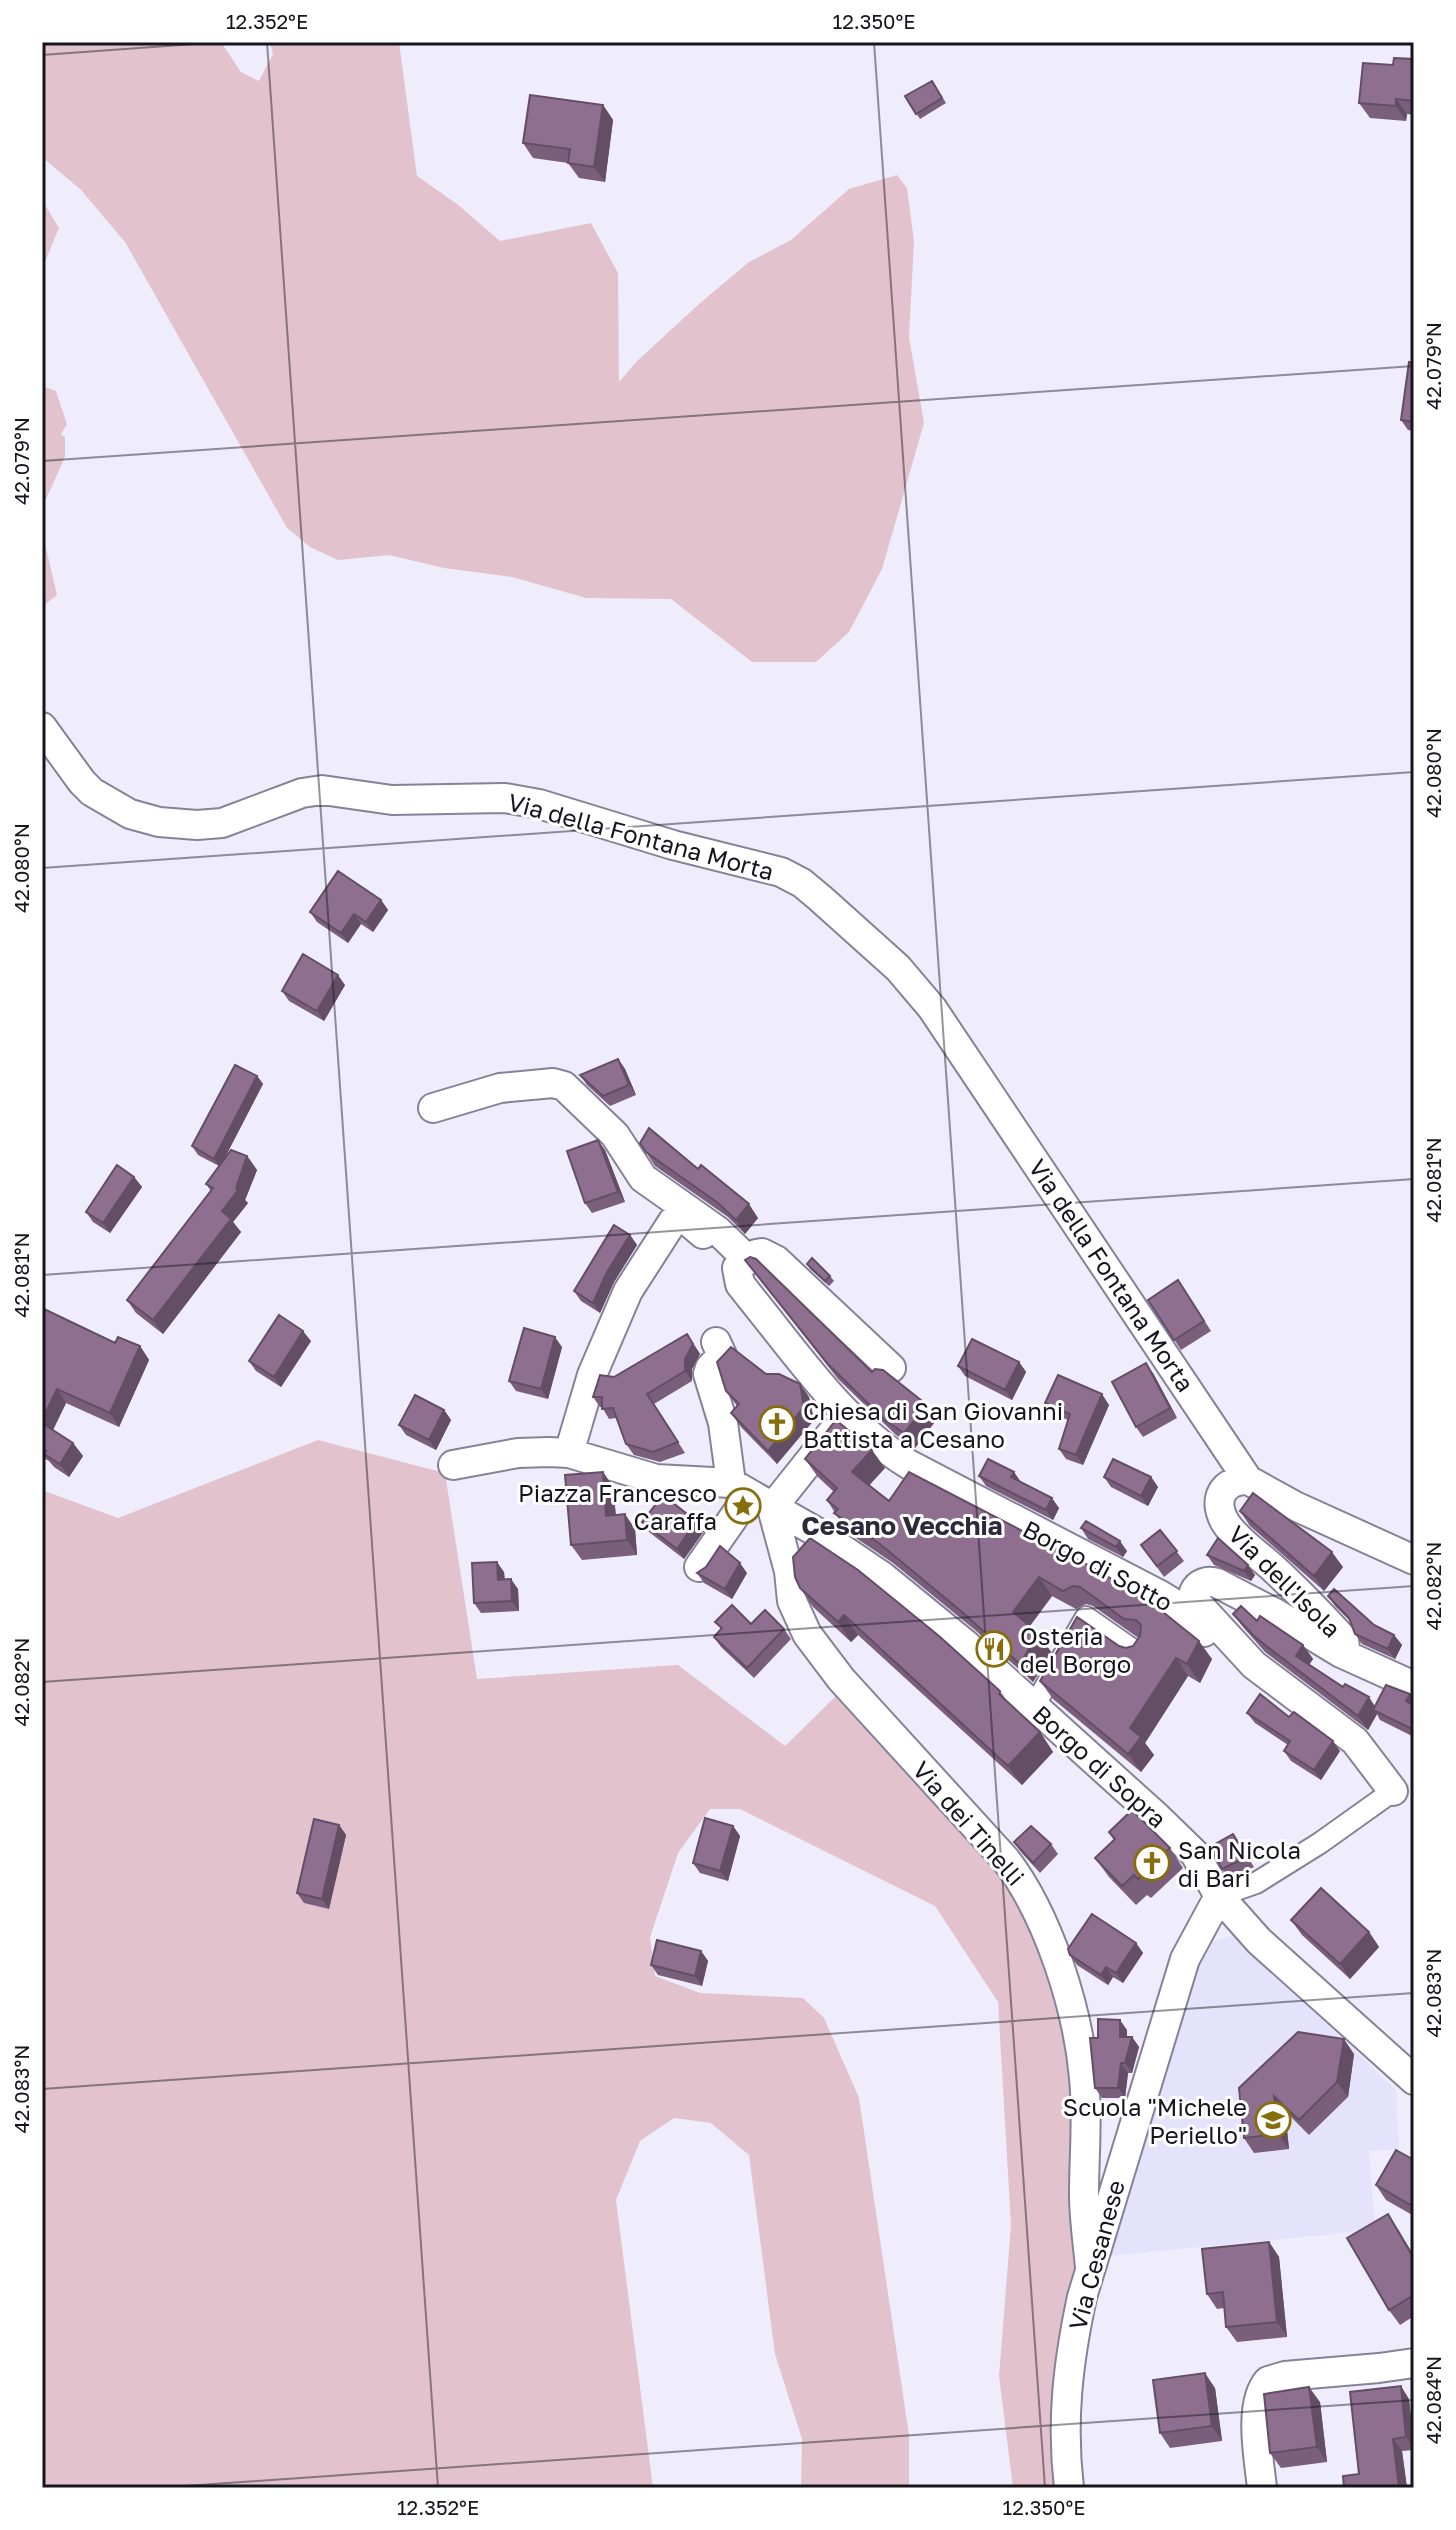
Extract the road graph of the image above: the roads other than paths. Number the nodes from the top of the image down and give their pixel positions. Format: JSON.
{"nodes":[{"id":1,"x":42,"y":727,"type":"edge"},
{"id":2,"x":433,"y":1108,"type":"dead end"},
{"id":3,"x":743,"y":1264,"type":"junction"},
{"id":4,"x":716,"y":1342,"type":"dead end"},
{"id":5,"x":891,"y":1368,"type":"dead end"},
{"id":6,"x":847,"y":1414,"type":"junction"},
{"id":7,"x":569,"y":1453,"type":"junction"},
{"id":8,"x":453,"y":1465,"type":"dead end"},
{"id":9,"x":1248,"y":1480,"type":"junction"},
{"id":10,"x":751,"y":1495,"type":"junction"},
{"id":11,"x":1414,"y":1560,"type":"edge"},
{"id":12,"x":699,"y":1567,"type":"edge"},
{"id":13,"x":1142,"y":1649,"type":"edge"},
{"id":14,"x":1341,"y":1653,"type":"junction"},
{"id":15,"x":1254,"y":1665,"type":"junction"},
{"id":16,"x":1409,"y":1684,"type":"edge"},
{"id":17,"x":1034,"y":1706,"type":"junction"},
{"id":18,"x":1393,"y":1791,"type":"joint"},
{"id":19,"x":1219,"y":1896,"type":"junction"},
{"id":20,"x":1414,"y":2080,"type":"edge"},
{"id":21,"x":1090,"y":2268,"type":"junction"},
{"id":22,"x":1414,"y":2363,"type":"edge"},
{"id":23,"x":1069,"y":2488,"type":"edge"},
{"id":24,"x":1262,"y":2488,"type":"edge"}],
"edges":[{"from":1,"to":9,"type":"street","name":"Via della Fontana Morta"},
{"from":2,"to":3,"type":"street"},
{"from":3,"to":5,"type":"street"},
{"from":3,"to":6,"type":"street","name":"Borgo di Sotto"},
{"from":3,"to":7,"type":"street"},
{"from":4,"to":10,"type":"street","name":"Via dei Tinelli"},
{"from":6,"to":10,"type":"street"},
{"from":6,"to":15,"type":"street","name":"Borgo di Sotto"},
{"from":7,"to":8,"type":"street"},
{"from":7,"to":10,"type":"street"},
{"from":9,"to":11,"type":"street"},
{"from":9,"to":14,"type":"street","name":"Via dell'Isola"},
{"from":10,"to":12,"type":"street"},
{"from":10,"to":17,"type":"street","name":"Borgo di Sopra"},
{"from":10,"to":21,"type":"street","name":"Via dei Tinelli"},
{"from":13,"to":17,"type":"street"},
{"from":14,"to":15,"type":"street","name":"Via dell'Isola"},
{"from":14,"to":16,"type":"street","name":"Via dell'Isola"},
{"from":15,"to":18,"type":"street","name":"Borgo di Sotto"},
{"from":17,"to":19,"type":"street","name":"Borgo di Sopra"},
{"from":18,"to":19,"type":"street"},
{"from":19,"to":20,"type":"street","name":"Borgo di Sopra"},
{"from":19,"to":21,"type":"street","name":"Via Cesanese"},
{"from":21,"to":23,"type":"street","name":"Via Cesanese"},
{"from":22,"to":24,"type":"street"}]}
